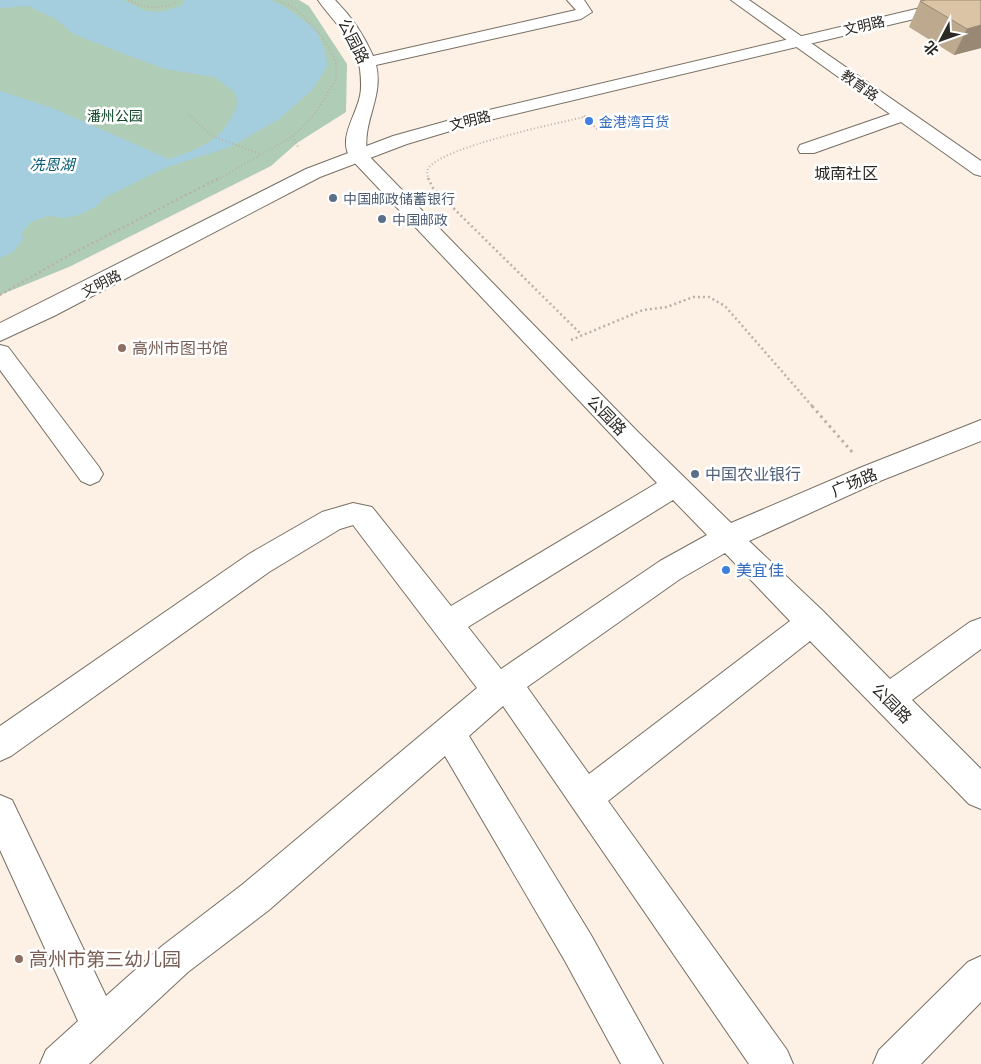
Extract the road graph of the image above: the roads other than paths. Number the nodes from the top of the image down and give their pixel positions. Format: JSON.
{"nodes":[{"id":1,"x":326,"y":0,"type":"edge"},
{"id":2,"x":574,"y":0,"type":"edge"},
{"id":3,"x":739,"y":0,"type":"edge"},
{"id":4,"x":923,"y":0,"type":"edge"},
{"id":5,"x":972,"y":0,"type":"edge"},
{"id":6,"x":981,"y":6,"type":"edge"},
{"id":7,"x":791,"y":36,"type":"junction"},
{"id":8,"x":368,"y":62,"type":"junction"},
{"id":9,"x":904,"y":116,"type":"junction"},
{"id":10,"x":350,"y":145,"type":"junction"},
{"id":11,"x":807,"y":150,"type":"dead end"},
{"id":12,"x":303,"y":152,"type":"road end"},
{"id":13,"x":981,"y":170,"type":"edge"},
{"id":14,"x":258,"y":182,"type":"dead end"},
{"id":15,"x":175,"y":225,"type":"dead end"},
{"id":16,"x":0,"y":314,"type":"edge"},
{"id":17,"x":0,"y":333,"type":"edge"},
{"id":18,"x":0,"y":353,"type":"edge"},
{"id":19,"x":981,"y":430,"type":"edge"},
{"id":20,"x":90,"y":474,"type":"dead end"},
{"id":21,"x":676,"y":485,"type":"junction"},
{"id":22,"x":729,"y":536,"type":"junction"},
{"id":23,"x":813,"y":621,"type":"junction"},
{"id":24,"x":446,"y":624,"type":"junction"},
{"id":25,"x":981,"y":632,"type":"edge"},
{"id":26,"x":502,"y":687,"type":"junction"},
{"id":27,"x":888,"y":699,"type":"junction"},
{"id":28,"x":449,"y":733,"type":"junction"},
{"id":29,"x":0,"y":745,"type":"edge"},
{"id":30,"x":981,"y":792,"type":"edge"},
{"id":31,"x":587,"y":796,"type":"junction"},
{"id":32,"x":0,"y":812,"type":"edge"},
{"id":33,"x":981,"y":975,"type":"edge"},
{"id":34,"x":101,"y":1027,"type":"junction"},
{"id":35,"x":60,"y":1064,"type":"edge"},
{"id":36,"x":643,"y":1064,"type":"edge"},
{"id":37,"x":773,"y":1064,"type":"edge"},
{"id":38,"x":893,"y":1064,"type":"edge"}],
"edges":[{"from":1,"to":8,"type":"street","name":"公园路"},
{"from":2,"to":8,"type":"street"},
{"from":3,"to":7,"type":"street","name":"教育路"},
{"from":4,"to":7,"type":"street","name":"文明路"},
{"from":5,"to":6,"type":"street"},
{"from":5,"to":7,"type":"street","name":"文明路"},
{"from":7,"to":9,"type":"street","name":"教育路"},
{"from":7,"to":10,"type":"street","name":"文明路"},
{"from":8,"to":10,"type":"street","name":"公园路"},
{"from":9,"to":11,"type":"street"},
{"from":9,"to":13,"type":"street","name":"教育路"},
{"from":10,"to":17,"type":"street","name":"文明路"},
{"from":10,"to":21,"type":"street","name":"公园路"},
{"from":12,"to":14,"type":"street"},
{"from":15,"to":16,"type":"street","name":"文明路"},
{"from":18,"to":20,"type":"street"},
{"from":19,"to":22,"type":"street","name":"广场路"},
{"from":21,"to":22,"type":"street","name":"公园路"},
{"from":21,"to":24,"type":"street"},
{"from":22,"to":23,"type":"street","name":"公园路"},
{"from":22,"to":26,"type":"street","name":"广场路"},
{"from":23,"to":27,"type":"street","name":"公园路"},
{"from":23,"to":31,"type":"street"},
{"from":24,"to":26,"type":"street"},
{"from":24,"to":29,"type":"street"},
{"from":25,"to":27,"type":"street"},
{"from":26,"to":28,"type":"street","name":"广场路"},
{"from":26,"to":31,"type":"street"},
{"from":27,"to":30,"type":"street","name":"公园路"},
{"from":28,"to":34,"type":"street","name":"广场路"},
{"from":28,"to":36,"type":"street"},
{"from":31,"to":37,"type":"street"},
{"from":32,"to":34,"type":"street"},
{"from":33,"to":38,"type":"street"},
{"from":34,"to":35,"type":"street","name":"广场路"}]}
